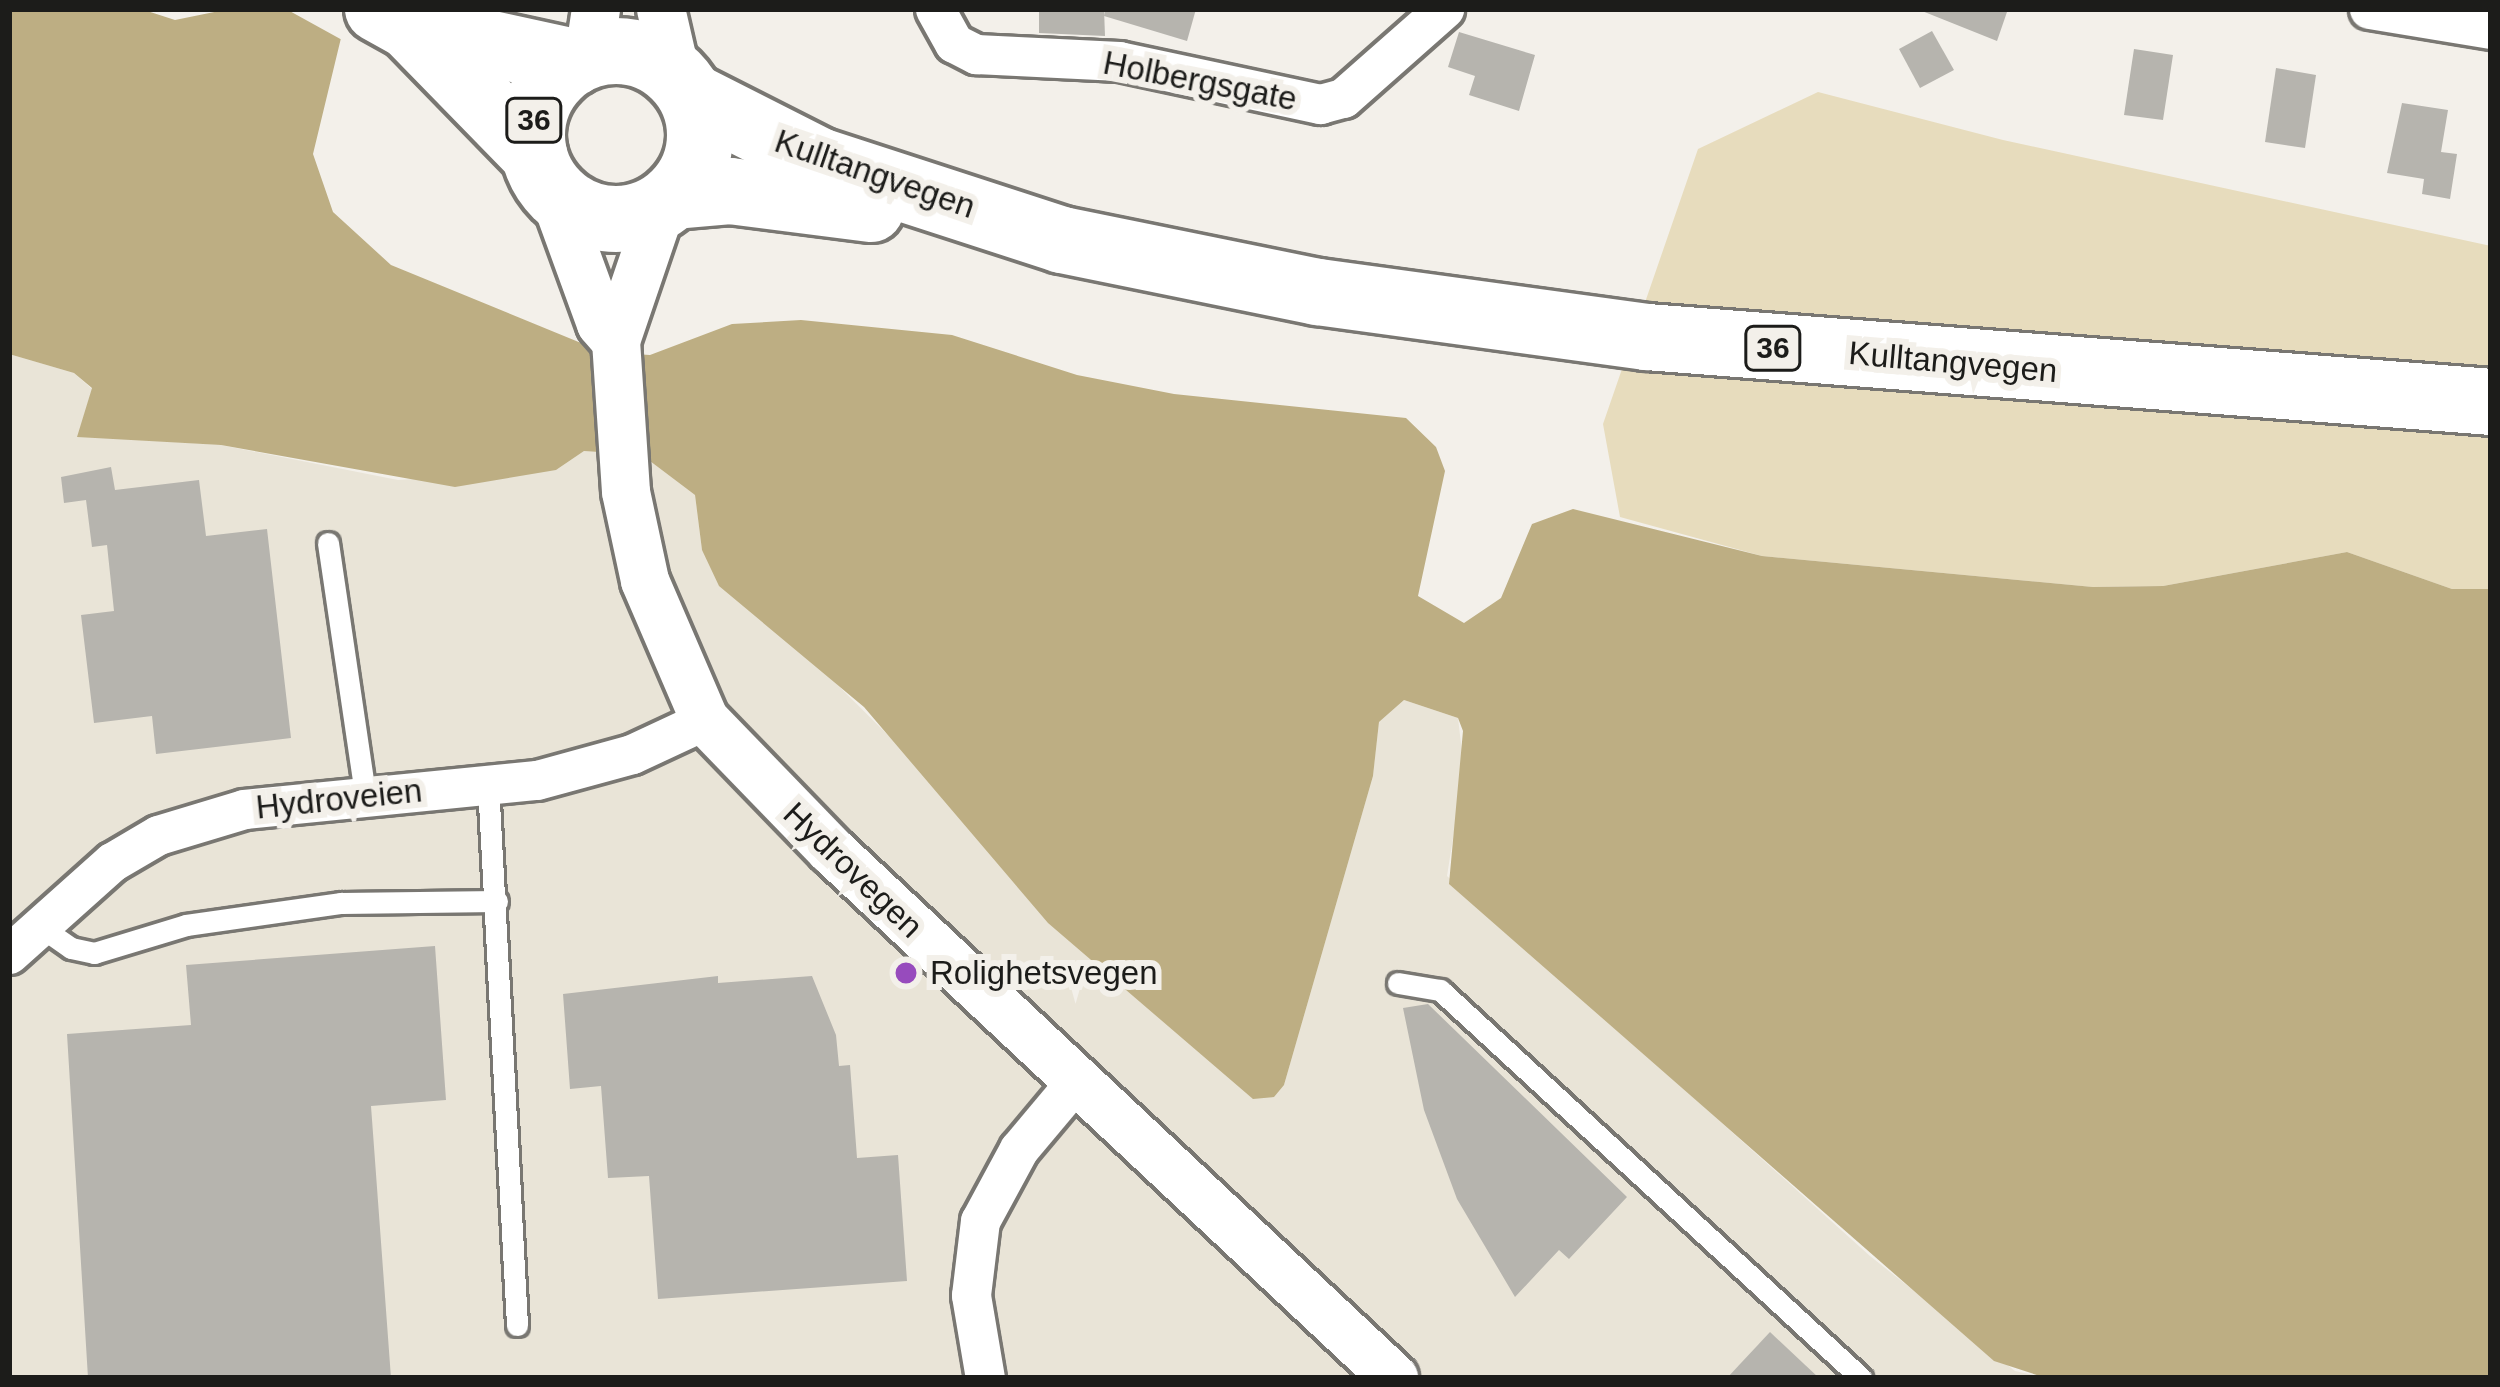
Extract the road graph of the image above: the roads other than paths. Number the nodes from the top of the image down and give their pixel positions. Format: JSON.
{"nodes":[{"id":1,"x":661,"y":9,"type":"edge"},
{"id":2,"x":935,"y":9,"type":"edge"},
{"id":3,"x":1444,"y":9,"type":"edge"},
{"id":4,"x":2369,"y":9,"type":"edge"},
{"id":5,"x":394,"y":17,"type":"edge"},
{"id":6,"x":2491,"y":29,"type":"edge"},
{"id":7,"x":586,"y":42,"type":"edge"},
{"id":8,"x":684,"y":86,"type":"junction"},
{"id":9,"x":544,"y":172,"type":"junction"},
{"id":10,"x":668,"y":201,"type":"junction"},
{"id":11,"x":1062,"y":240,"type":"junction"},
{"id":12,"x":616,"y":341,"type":"junction"},
{"id":13,"x":2491,"y":402,"type":"edge"},
{"id":14,"x":328,"y":543,"type":"dead end"},
{"id":15,"x":705,"y":720,"type":"junction"},
{"id":16,"x":488,"y":784,"type":"junction"},
{"id":17,"x":364,"y":794,"type":"junction"},
{"id":18,"x":497,"y":901,"type":"junction"},
{"id":19,"x":38,"y":925,"type":"junction"},
{"id":20,"x":9,"y":954,"type":"edge"},
{"id":21,"x":1398,"y":983,"type":"dead end"},
{"id":22,"x":1077,"y":1080,"type":"junction"},
{"id":23,"x":517,"y":1325,"type":"dead end"},
{"id":24,"x":985,"y":1378,"type":"edge"},
{"id":25,"x":1394,"y":1378,"type":"edge"},
{"id":26,"x":1861,"y":1378,"type":"edge"}],
"edges":[{"from":1,"to":8,"type":"street"},
{"from":2,"to":3,"type":"street","name":"Holbergsgate"},
{"from":4,"to":6,"type":"street"},
{"from":5,"to":7,"type":"highway","number":"36"},
{"from":5,"to":9,"type":"highway","number":"36"},
{"from":7,"to":8,"type":"highway","number":"36"},
{"from":7,"to":9,"type":"highway","number":"36"},
{"from":8,"to":10,"type":"highway"},
{"from":8,"to":11,"type":"highway","name":"Kulltangvegen","number":"36"},
{"from":9,"to":10,"type":"highway","number":"36"},
{"from":9,"to":12,"type":"street"},
{"from":10,"to":11,"type":"highway","name":"Kulltangvegen","number":"36"},
{"from":10,"to":12,"type":"street"},
{"from":11,"to":13,"type":"highway","name":"Kulltangvegen","number":"36"},
{"from":12,"to":15,"type":"street","name":"Hydrovegen"},
{"from":14,"to":17,"type":"lane"},
{"from":15,"to":16,"type":"street","name":"Hydroveien"},
{"from":15,"to":22,"type":"street","name":"Hydrovegen"},
{"from":16,"to":17,"type":"street","name":"Hydroveien"},
{"from":16,"to":18,"type":"lane"},
{"from":17,"to":19,"type":"street","name":"Hydroveien"},
{"from":18,"to":19,"type":"lane"},
{"from":18,"to":23,"type":"lane"},
{"from":19,"to":20,"type":"street","name":"Hydroveien"},
{"from":21,"to":26,"type":"lane"},
{"from":22,"to":24,"type":"street"},
{"from":22,"to":25,"type":"street","name":"Hydrovegen"}]}
